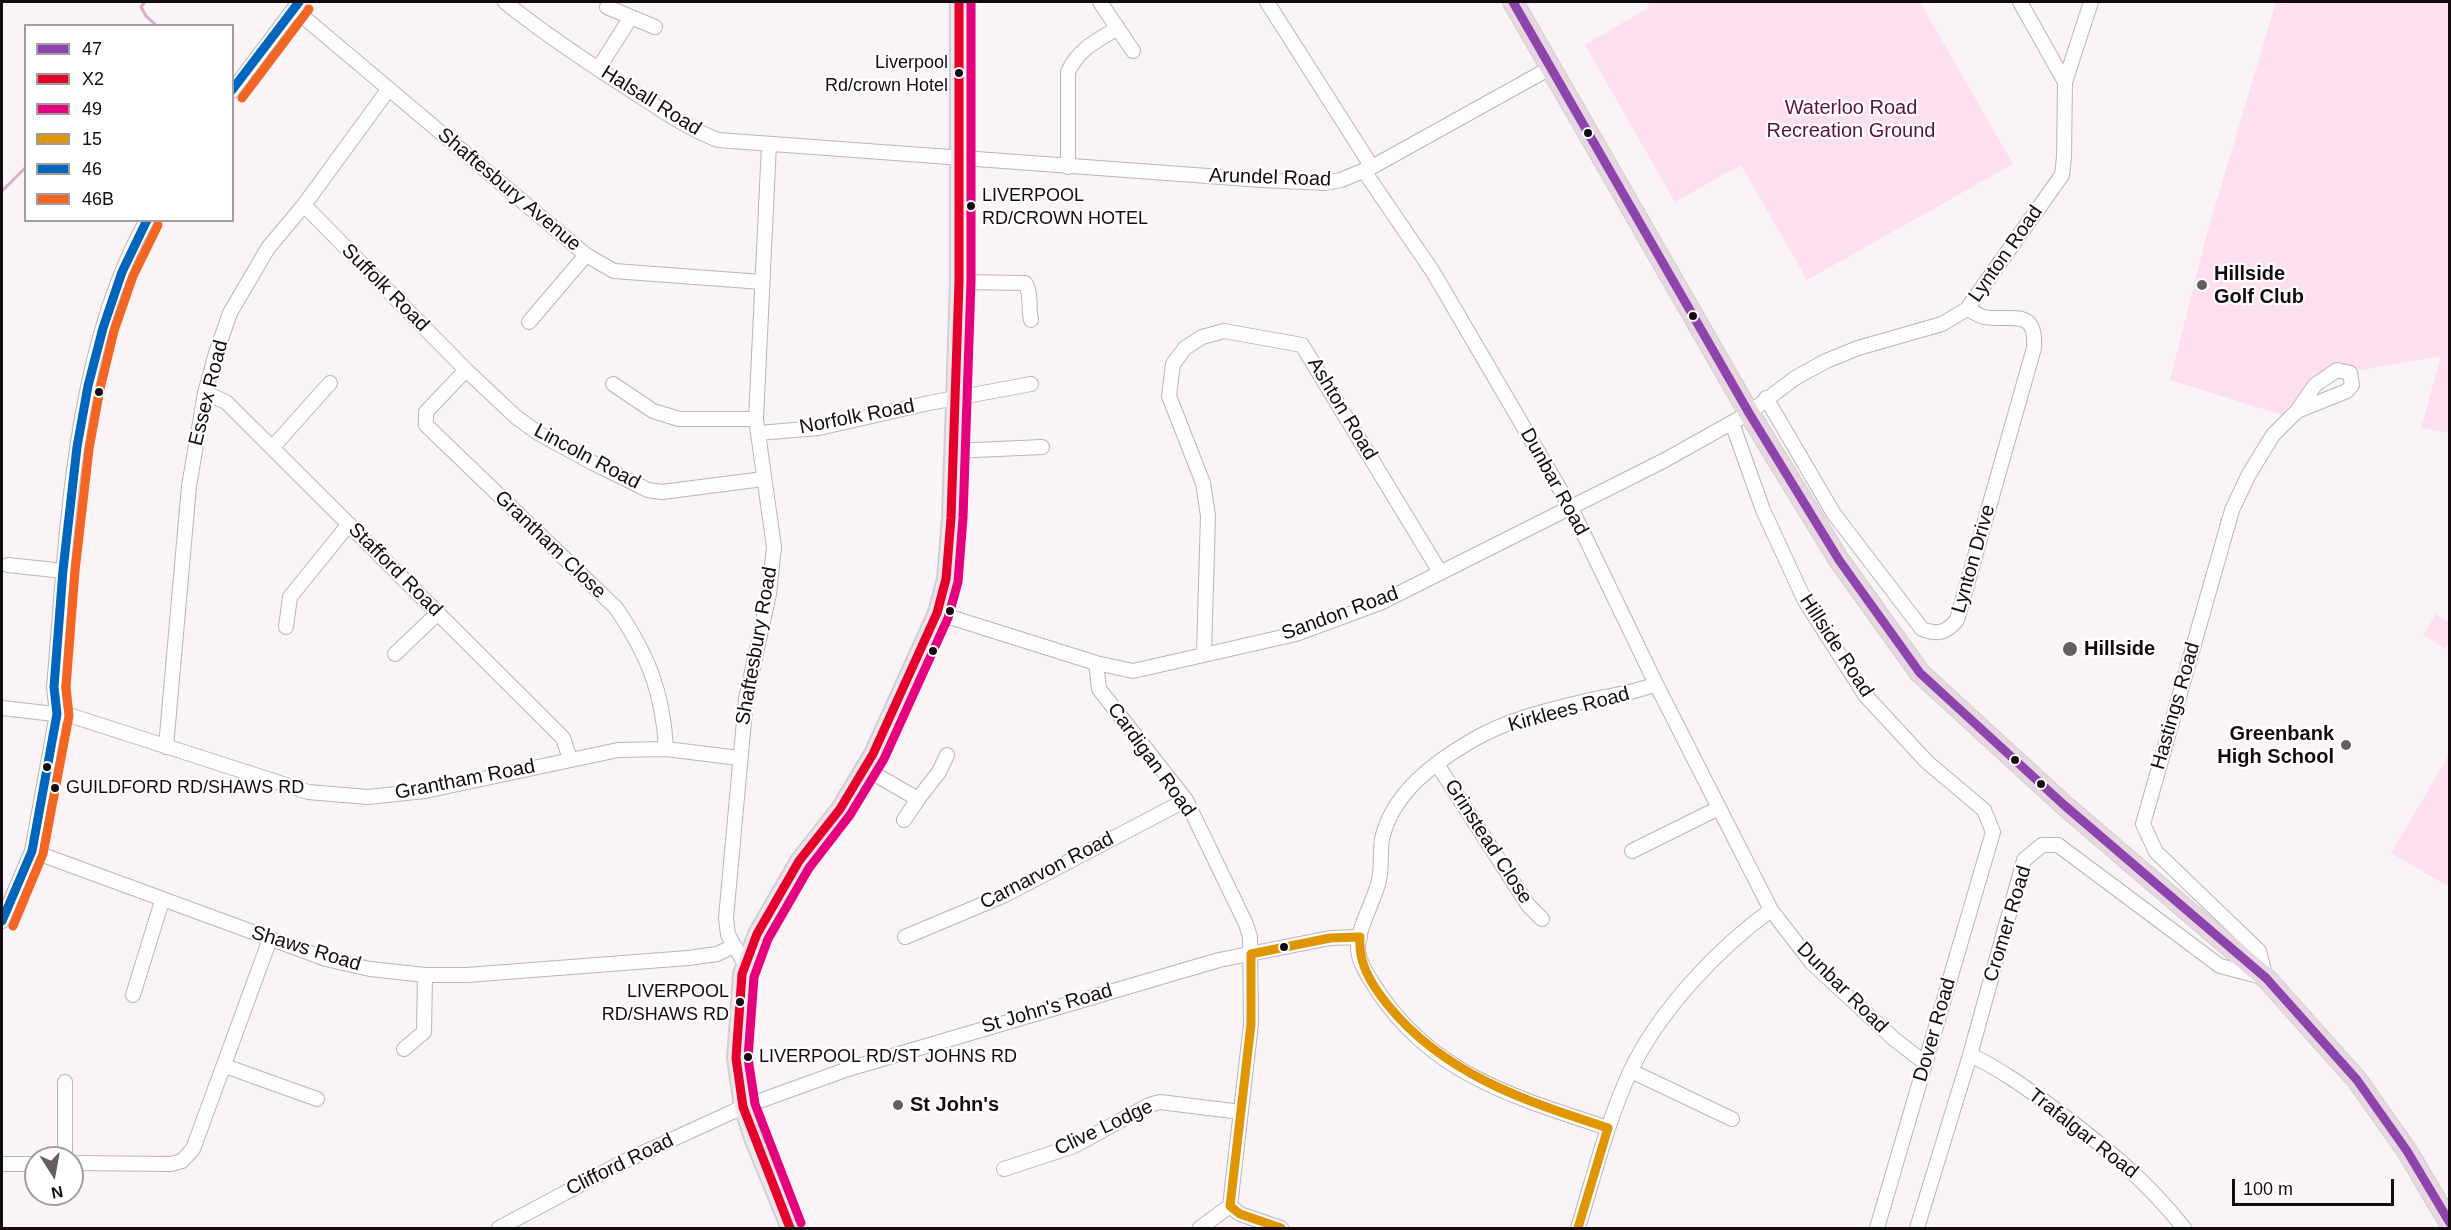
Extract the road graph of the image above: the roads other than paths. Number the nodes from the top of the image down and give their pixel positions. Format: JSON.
{"nodes":[{"id":1,"x":505,"y":2,"type":"edge"},
{"id":2,"x":959,"y":2,"type":"edge"},
{"id":3,"x":1100,"y":2,"type":"edge"},
{"id":4,"x":1267,"y":2,"type":"edge"},
{"id":5,"x":1513,"y":2,"type":"edge"},
{"id":6,"x":2020,"y":2,"type":"edge"},
{"id":7,"x":2091,"y":2,"type":"edge"},
{"id":8,"x":296,"y":5,"type":"edge"},
{"id":9,"x":607,"y":7,"type":"dead end"},
{"id":10,"x":631,"y":17,"type":"junction"},
{"id":11,"x":655,"y":27,"type":"dead end"},
{"id":12,"x":1118,"y":28,"type":"junction"},
{"id":13,"x":1133,"y":51,"type":"dead end"},
{"id":14,"x":1552,"y":67,"type":"junction"},
{"id":15,"x":598,"y":69,"type":"junction"},
{"id":16,"x":2065,"y":82,"type":"junction"},
{"id":17,"x":234,"y":88,"type":"edge"},
{"id":18,"x":388,"y":90,"type":"junction"},
{"id":19,"x":769,"y":144,"type":"junction"},
{"id":20,"x":959,"y":159,"type":"junction"},
{"id":21,"x":1068,"y":167,"type":"junction"},
{"id":22,"x":1368,"y":169,"type":"junction"},
{"id":23,"x":304,"y":205,"type":"junction"},
{"id":24,"x":146,"y":222,"type":"edge"},
{"id":25,"x":586,"y":255,"type":"junction"},
{"id":26,"x":762,"y":282,"type":"junction"},
{"id":27,"x":959,"y":282,"type":"junction"},
{"id":28,"x":1967,"y":309,"type":"junction"},
{"id":29,"x":1031,"y":320,"type":"dead end"},
{"id":30,"x":529,"y":322,"type":"dead end"},
{"id":31,"x":466,"y":370,"type":"junction"},
{"id":32,"x":330,"y":383,"type":"dead end"},
{"id":33,"x":613,"y":384,"type":"dead end"},
{"id":34,"x":1031,"y":384,"type":"dead end"},
{"id":35,"x":206,"y":393,"type":"junction"},
{"id":36,"x":955,"y":397,"type":"junction"},
{"id":37,"x":1766,"y":398,"type":"junction"},
{"id":38,"x":2297,"y":411,"type":"dead end"},
{"id":39,"x":1741,"y":418,"type":"junction"},
{"id":40,"x":757,"y":425,"type":"junction"},
{"id":41,"x":1042,"y":447,"type":"dead end"},
{"id":42,"x":272,"y":448,"type":"junction"},
{"id":43,"x":953,"y":452,"type":"junction"},
{"id":44,"x":763,"y":479,"type":"junction"},
{"id":45,"x":1571,"y":508,"type":"junction"},
{"id":46,"x":349,"y":524,"type":"junction"},
{"id":47,"x":8,"y":566,"type":"dead end"},
{"id":48,"x":64,"y":571,"type":"junction"},
{"id":49,"x":1440,"y":572,"type":"junction"},
{"id":50,"x":438,"y":613,"type":"junction"},
{"id":51,"x":937,"y":613,"type":"junction"},
{"id":52,"x":286,"y":627,"type":"dead end"},
{"id":53,"x":1204,"y":653,"type":"junction"},
{"id":54,"x":395,"y":654,"type":"dead end"},
{"id":55,"x":1096,"y":663,"type":"junction"},
{"id":56,"x":1656,"y":684,"type":"junction"},
{"id":57,"x":2,"y":708,"type":"edge"},
{"id":58,"x":57,"y":714,"type":"junction"},
{"id":59,"x":166,"y":747,"type":"junction"},
{"id":60,"x":666,"y":749,"type":"junction"},
{"id":61,"x":946,"y":755,"type":"dead end"},
{"id":62,"x":739,"y":758,"type":"junction"},
{"id":63,"x":570,"y":759,"type":"junction"},
{"id":64,"x":1437,"y":764,"type":"junction"},
{"id":65,"x":864,"y":768,"type":"junction"},
{"id":66,"x":918,"y":799,"type":"junction"},
{"id":67,"x":1186,"y":800,"type":"junction"},
{"id":68,"x":1719,"y":808,"type":"junction"},
{"id":69,"x":904,"y":820,"type":"dead end"},
{"id":70,"x":1993,"y":832,"type":"joint"},
{"id":71,"x":32,"y":851,"type":"junction"},
{"id":72,"x":1632,"y":851,"type":"dead end"},
{"id":73,"x":162,"y":901,"type":"junction"},
{"id":74,"x":1771,"y":910,"type":"junction"},
{"id":75,"x":1542,"y":920,"type":"dead end"},
{"id":76,"x":2,"y":921,"type":"edge"},
{"id":77,"x":905,"y":937,"type":"dead end"},
{"id":78,"x":1360,"y":937,"type":"junction"},
{"id":79,"x":270,"y":939,"type":"junction"},
{"id":80,"x":734,"y":946,"type":"junction"},
{"id":81,"x":1251,"y":954,"type":"junction"},
{"id":82,"x":745,"y":964,"type":"junction"},
{"id":83,"x":425,"y":975,"type":"junction"},
{"id":84,"x":2266,"y":978,"type":"junction"},
{"id":85,"x":133,"y":995,"type":"dead end"},
{"id":86,"x":404,"y":1048,"type":"dead end"},
{"id":87,"x":1970,"y":1055,"type":"junction"},
{"id":88,"x":1925,"y":1063,"type":"junction"},
{"id":89,"x":225,"y":1066,"type":"junction"},
{"id":90,"x":1631,"y":1071,"type":"junction"},
{"id":91,"x":66,"y":1082,"type":"dead end"},
{"id":92,"x":317,"y":1099,"type":"dead end"},
{"id":93,"x":743,"y":1107,"type":"junction"},
{"id":94,"x":1241,"y":1112,"type":"junction"},
{"id":95,"x":1732,"y":1119,"type":"dead end"},
{"id":96,"x":1608,"y":1128,"type":"junction"},
{"id":97,"x":65,"y":1146,"type":"edge"},
{"id":98,"x":84,"y":1163,"type":"edge"},
{"id":99,"x":2,"y":1164,"type":"edge"},
{"id":100,"x":24,"y":1164,"type":"edge"},
{"id":101,"x":1004,"y":1169,"type":"dead end"},
{"id":102,"x":1230,"y":1206,"type":"junction"},
{"id":103,"x":2450,"y":1224,"type":"edge"},
{"id":104,"x":499,"y":1228,"type":"edge"},
{"id":105,"x":790,"y":1228,"type":"edge"},
{"id":106,"x":1200,"y":1228,"type":"edge"},
{"id":107,"x":1281,"y":1228,"type":"edge"},
{"id":108,"x":1578,"y":1228,"type":"edge"},
{"id":109,"x":1877,"y":1228,"type":"edge"},
{"id":110,"x":1917,"y":1228,"type":"edge"},
{"id":111,"x":2184,"y":1228,"type":"edge"}],
"edges":[{"from":1,"to":15,"type":"street","name":"Halsall Road"},
{"from":2,"to":20,"type":"main road"},
{"from":3,"to":12,"type":"street"},
{"from":4,"to":22,"type":"street","name":"Dunbar Road"},
{"from":5,"to":14,"type":"highway"},
{"from":6,"to":16,"type":"street"},
{"from":7,"to":16,"type":"street","name":"Lynton Road"},
{"from":8,"to":17,"type":"street"},
{"from":8,"to":18,"type":"street","name":"Shaftesbury Avenue"},
{"from":9,"to":10,"type":"street"},
{"from":10,"to":11,"type":"street"},
{"from":10,"to":15,"type":"street"},
{"from":12,"to":13,"type":"street"},
{"from":12,"to":21,"type":"street"},
{"from":14,"to":22,"type":"street","name":"Arundel Road"},
{"from":14,"to":39,"type":"highway"},
{"from":15,"to":19,"type":"street","name":"Halsall Road"},
{"from":16,"to":28,"type":"street","name":"Lynton Road"},
{"from":18,"to":23,"type":"street","name":"Essex Road"},
{"from":18,"to":25,"type":"street","name":"Shaftesbury Avenue"},
{"from":19,"to":20,"type":"street","name":"Halsall Road"},
{"from":19,"to":26,"type":"street","name":"Shaftesbury Road"},
{"from":20,"to":21,"type":"street","name":"Arundel Road"},
{"from":20,"to":27,"type":"main road"},
{"from":21,"to":22,"type":"street","name":"Arundel Road"},
{"from":22,"to":45,"type":"street","name":"Dunbar Road"},
{"from":23,"to":31,"type":"street","name":"Suffolk Road"},
{"from":23,"to":35,"type":"street","name":"Essex Road"},
{"from":24,"to":48,"type":"street"},
{"from":25,"to":26,"type":"street","name":"Shaftesbury Avenue"},
{"from":25,"to":30,"type":"street"},
{"from":26,"to":40,"type":"street","name":"Shaftesbury Road"},
{"from":27,"to":29,"type":"street"},
{"from":27,"to":36,"type":"main road"},
{"from":28,"to":37,"type":"street","name":"Lynton Road"},
{"from":28,"to":37,"type":"street","name":"Lynton Drive"},
{"from":31,"to":44,"type":"street","name":"Lincoln Road"},
{"from":31,"to":60,"type":"street","name":"Grantham Close"},
{"from":32,"to":42,"type":"street"},
{"from":33,"to":40,"type":"street","name":"Norfolk Road"},
{"from":34,"to":36,"type":"street","name":"Norfolk Road"},
{"from":35,"to":42,"type":"street","name":"Stafford Road"},
{"from":35,"to":59,"type":"street","name":"Essex Road"},
{"from":36,"to":40,"type":"street","name":"Norfolk Road"},
{"from":36,"to":43,"type":"main road"},
{"from":37,"to":39,"type":"street","name":"Lynton Road"},
{"from":38,"to":84,"type":"street","name":"Hastings Road"},
{"from":39,"to":45,"type":"street","name":"Sandon Road"},
{"from":39,"to":70,"type":"street","name":"Hillside Road"},
{"from":39,"to":84,"type":"highway"},
{"from":40,"to":44,"type":"street","name":"Shaftesbury Road"},
{"from":41,"to":43,"type":"street"},
{"from":42,"to":46,"type":"street","name":"Stafford Road"},
{"from":43,"to":51,"type":"main road"},
{"from":44,"to":62,"type":"street","name":"Shaftesbury Road"},
{"from":45,"to":49,"type":"street","name":"Sandon Road"},
{"from":45,"to":56,"type":"street","name":"Dunbar Road"},
{"from":46,"to":50,"type":"street","name":"Stafford Road"},
{"from":46,"to":52,"type":"street"},
{"from":47,"to":48,"type":"street"},
{"from":48,"to":58,"type":"street"},
{"from":49,"to":53,"type":"street","name":"Sandon Road"},
{"from":49,"to":53,"type":"street","name":"Ashton Road"},
{"from":50,"to":54,"type":"street"},
{"from":50,"to":63,"type":"street","name":"Stafford Road"},
{"from":51,"to":55,"type":"street","name":"Sandon Road"},
{"from":51,"to":65,"type":"main road"},
{"from":53,"to":55,"type":"street","name":"Sandon Road"},
{"from":55,"to":67,"type":"street","name":"Cardigan Road"},
{"from":56,"to":64,"type":"street","name":"Kirklees Road"},
{"from":56,"to":68,"type":"street","name":"Dunbar Road"},
{"from":57,"to":58,"type":"street","name":"Grantham Road"},
{"from":58,"to":59,"type":"street","name":"Grantham Road"},
{"from":58,"to":71,"type":"street"},
{"from":59,"to":63,"type":"street","name":"Grantham Road"},
{"from":60,"to":62,"type":"street","name":"Grantham Road"},
{"from":60,"to":63,"type":"street","name":"Grantham Road"},
{"from":61,"to":66,"type":"street"},
{"from":62,"to":80,"type":"street","name":"Shaftesbury Road"},
{"from":64,"to":75,"type":"street","name":"Grinstead Close"},
{"from":64,"to":78,"type":"street","name":"Kirklees Road"},
{"from":65,"to":66,"type":"street"},
{"from":65,"to":82,"type":"main road"},
{"from":66,"to":69,"type":"street"},
{"from":67,"to":77,"type":"street","name":"Carnarvon Road"},
{"from":67,"to":81,"type":"street","name":"Cardigan Road"},
{"from":68,"to":72,"type":"street"},
{"from":68,"to":74,"type":"street","name":"Dunbar Road"},
{"from":70,"to":88,"type":"street","name":"Dover Road"},
{"from":71,"to":73,"type":"street","name":"Shaws Road"},
{"from":71,"to":76,"type":"street"},
{"from":73,"to":79,"type":"street","name":"Shaws Road"},
{"from":73,"to":85,"type":"street"},
{"from":74,"to":88,"type":"street","name":"Dunbar Road"},
{"from":74,"to":90,"type":"street"},
{"from":78,"to":81,"type":"street"},
{"from":78,"to":96,"type":"street"},
{"from":79,"to":83,"type":"street","name":"Shaws Road"},
{"from":79,"to":89,"type":"street"},
{"from":80,"to":82,"type":"street","name":"Shaftesbury Road"},
{"from":80,"to":83,"type":"street","name":"Shaws Road"},
{"from":81,"to":93,"type":"street","name":"St John's Road"},
{"from":81,"to":94,"type":"street","name":"Cardigan Road"},
{"from":82,"to":93,"type":"main road"},
{"from":83,"to":86,"type":"street"},
{"from":84,"to":87,"type":"street","name":"Cromer Road"},
{"from":84,"to":103,"type":"highway"},
{"from":87,"to":110,"type":"street","name":"Cromer Road"},
{"from":87,"to":111,"type":"street","name":"Trafalgar Road"},
{"from":88,"to":109,"type":"street","name":"Dover Road"},
{"from":89,"to":92,"type":"street"},
{"from":89,"to":98,"type":"street"},
{"from":90,"to":95,"type":"street"},
{"from":90,"to":96,"type":"street"},
{"from":91,"to":97,"type":"street"},
{"from":93,"to":104,"type":"street","name":"Clifford Road"},
{"from":93,"to":105,"type":"main road"},
{"from":94,"to":101,"type":"street","name":"Clive Lodge"},
{"from":94,"to":102,"type":"street","name":"Cardigan Road"},
{"from":96,"to":108,"type":"street"},
{"from":99,"to":100,"type":"street"},
{"from":102,"to":106,"type":"street"},
{"from":102,"to":107,"type":"street"}]}
